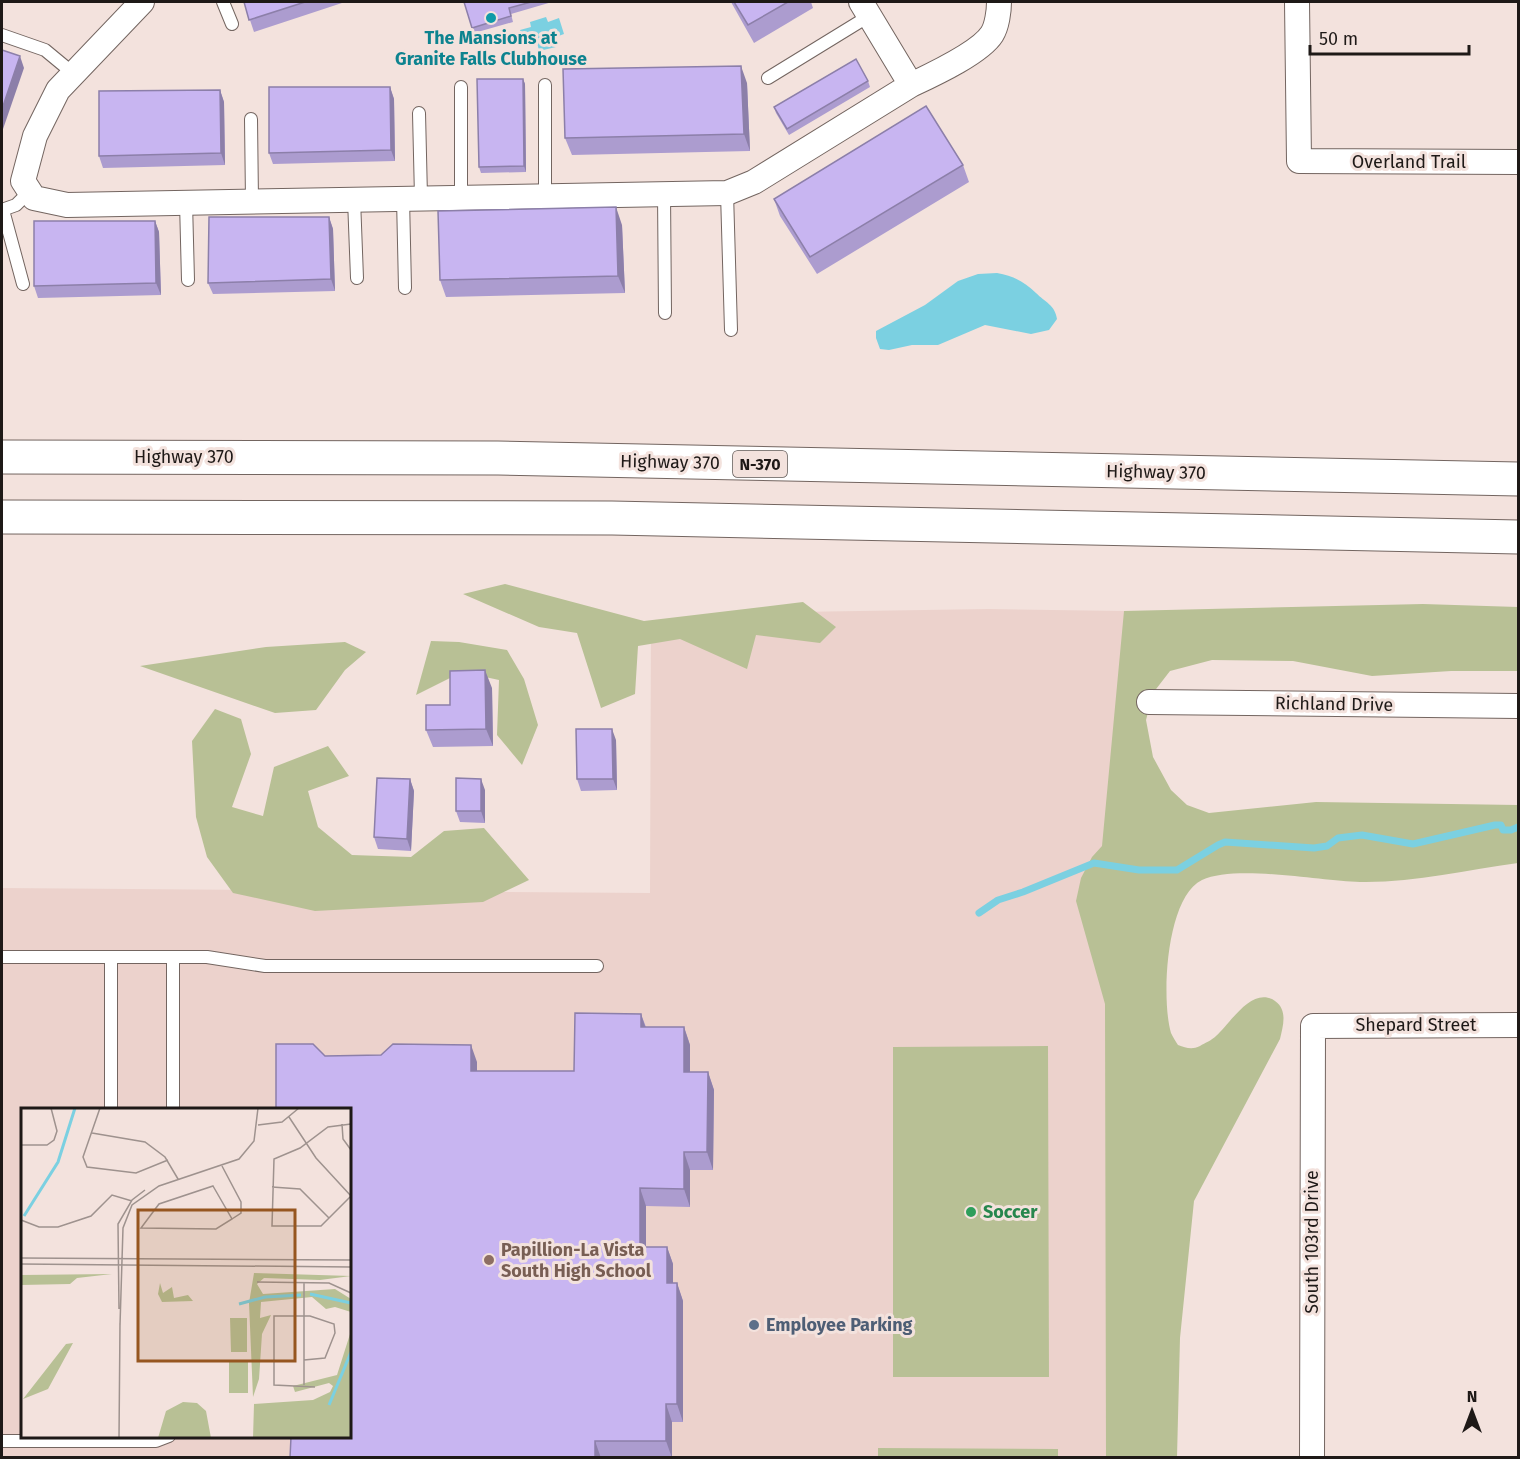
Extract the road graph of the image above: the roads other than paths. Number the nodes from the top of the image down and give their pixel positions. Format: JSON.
{"nodes":[{"id":1,"x":142,"y":2,"type":"edge"},
{"id":2,"x":223,"y":2,"type":"edge"},
{"id":3,"x":999,"y":2,"type":"edge"},
{"id":4,"x":1297,"y":2,"type":"edge"},
{"id":5,"x":865,"y":9,"type":"edge"},
{"id":6,"x":232,"y":24,"type":"dead end"},
{"id":7,"x":2,"y":35,"type":"edge"},
{"id":8,"x":74,"y":74,"type":"junction"},
{"id":9,"x":768,"y":78,"type":"dead end"},
{"id":10,"x":545,"y":85,"type":"dead end"},
{"id":11,"x":911,"y":86,"type":"junction"},
{"id":12,"x":461,"y":87,"type":"dead end"},
{"id":13,"x":419,"y":113,"type":"dead end"},
{"id":14,"x":251,"y":119,"type":"dead end"},
{"id":15,"x":1518,"y":162,"type":"edge"},
{"id":16,"x":30,"y":191,"type":"junction"},
{"id":17,"x":727,"y":192,"type":"junction"},
{"id":18,"x":664,"y":193,"type":"junction"},
{"id":19,"x":545,"y":195,"type":"junction"},
{"id":20,"x":461,"y":196,"type":"junction"},
{"id":21,"x":412,"y":198,"type":"junction"},
{"id":22,"x":354,"y":199,"type":"junction"},
{"id":23,"x":252,"y":201,"type":"junction"},
{"id":24,"x":186,"y":202,"type":"junction"},
{"id":25,"x":2,"y":210,"type":"edge"},
{"id":26,"x":357,"y":278,"type":"dead end"},
{"id":27,"x":188,"y":280,"type":"dead end"},
{"id":28,"x":23,"y":284,"type":"dead end"},
{"id":29,"x":405,"y":288,"type":"dead end"},
{"id":30,"x":665,"y":313,"type":"dead end"},
{"id":31,"x":731,"y":330,"type":"dead end"},
{"id":32,"x":2,"y":457,"type":"edge"},
{"id":33,"x":1518,"y":479,"type":"edge"},
{"id":34,"x":2,"y":517,"type":"edge"},
{"id":35,"x":1518,"y":537,"type":"edge"},
{"id":36,"x":1149,"y":702,"type":"dead end"},
{"id":37,"x":1518,"y":706,"type":"edge"},
{"id":38,"x":2,"y":957,"type":"edge"},
{"id":39,"x":111,"y":957,"type":"junction"},
{"id":40,"x":173,"y":957,"type":"junction"},
{"id":41,"x":597,"y":966,"type":"dead end"},
{"id":42,"x":1518,"y":1025,"type":"edge"},
{"id":43,"x":1313,"y":1026,"type":"joint"},
{"id":44,"x":111,"y":1108,"type":"edge"},
{"id":45,"x":173,"y":1108,"type":"edge"},
{"id":46,"x":166,"y":1438,"type":"edge"},
{"id":47,"x":108,"y":1439,"type":"edge"},
{"id":48,"x":2,"y":1441,"type":"edge"},
{"id":49,"x":1312,"y":1458,"type":"edge"}],
"edges":[{"from":1,"to":8,"type":"street"},
{"from":2,"to":6,"type":"lane"},
{"from":3,"to":11,"type":"street"},
{"from":4,"to":15,"type":"street","name":"Overland Trail"},
{"from":5,"to":9,"type":"lane"},
{"from":5,"to":11,"type":"street"},
{"from":7,"to":8,"type":"lane"},
{"from":8,"to":16,"type":"street"},
{"from":10,"to":19,"type":"lane"},
{"from":11,"to":17,"type":"street"},
{"from":12,"to":20,"type":"lane"},
{"from":13,"to":21,"type":"lane"},
{"from":14,"to":23,"type":"lane"},
{"from":16,"to":24,"type":"street"},
{"from":16,"to":25,"type":"lane"},
{"from":17,"to":18,"type":"street"},
{"from":17,"to":31,"type":"lane"},
{"from":18,"to":19,"type":"street"},
{"from":18,"to":30,"type":"lane"},
{"from":19,"to":20,"type":"street"},
{"from":20,"to":21,"type":"street"},
{"from":21,"to":22,"type":"street"},
{"from":21,"to":29,"type":"lane"},
{"from":22,"to":23,"type":"street"},
{"from":22,"to":26,"type":"lane"},
{"from":23,"to":24,"type":"street"},
{"from":24,"to":27,"type":"lane"},
{"from":25,"to":28,"type":"lane"},
{"from":32,"to":33,"type":"highway","name":"Highway 370","number":"N-370"},
{"from":34,"to":35,"type":"highway"},
{"from":36,"to":37,"type":"street","name":"Richland Drive"},
{"from":38,"to":39,"type":"lane"},
{"from":39,"to":40,"type":"lane"},
{"from":39,"to":44,"type":"lane"},
{"from":40,"to":41,"type":"lane"},
{"from":40,"to":45,"type":"lane"},
{"from":42,"to":43,"type":"street","name":"Shepard Street"},
{"from":43,"to":49,"type":"street","name":"South 103rd Drive"},
{"from":46,"to":47,"type":"lane"},
{"from":47,"to":48,"type":"lane"}]}
